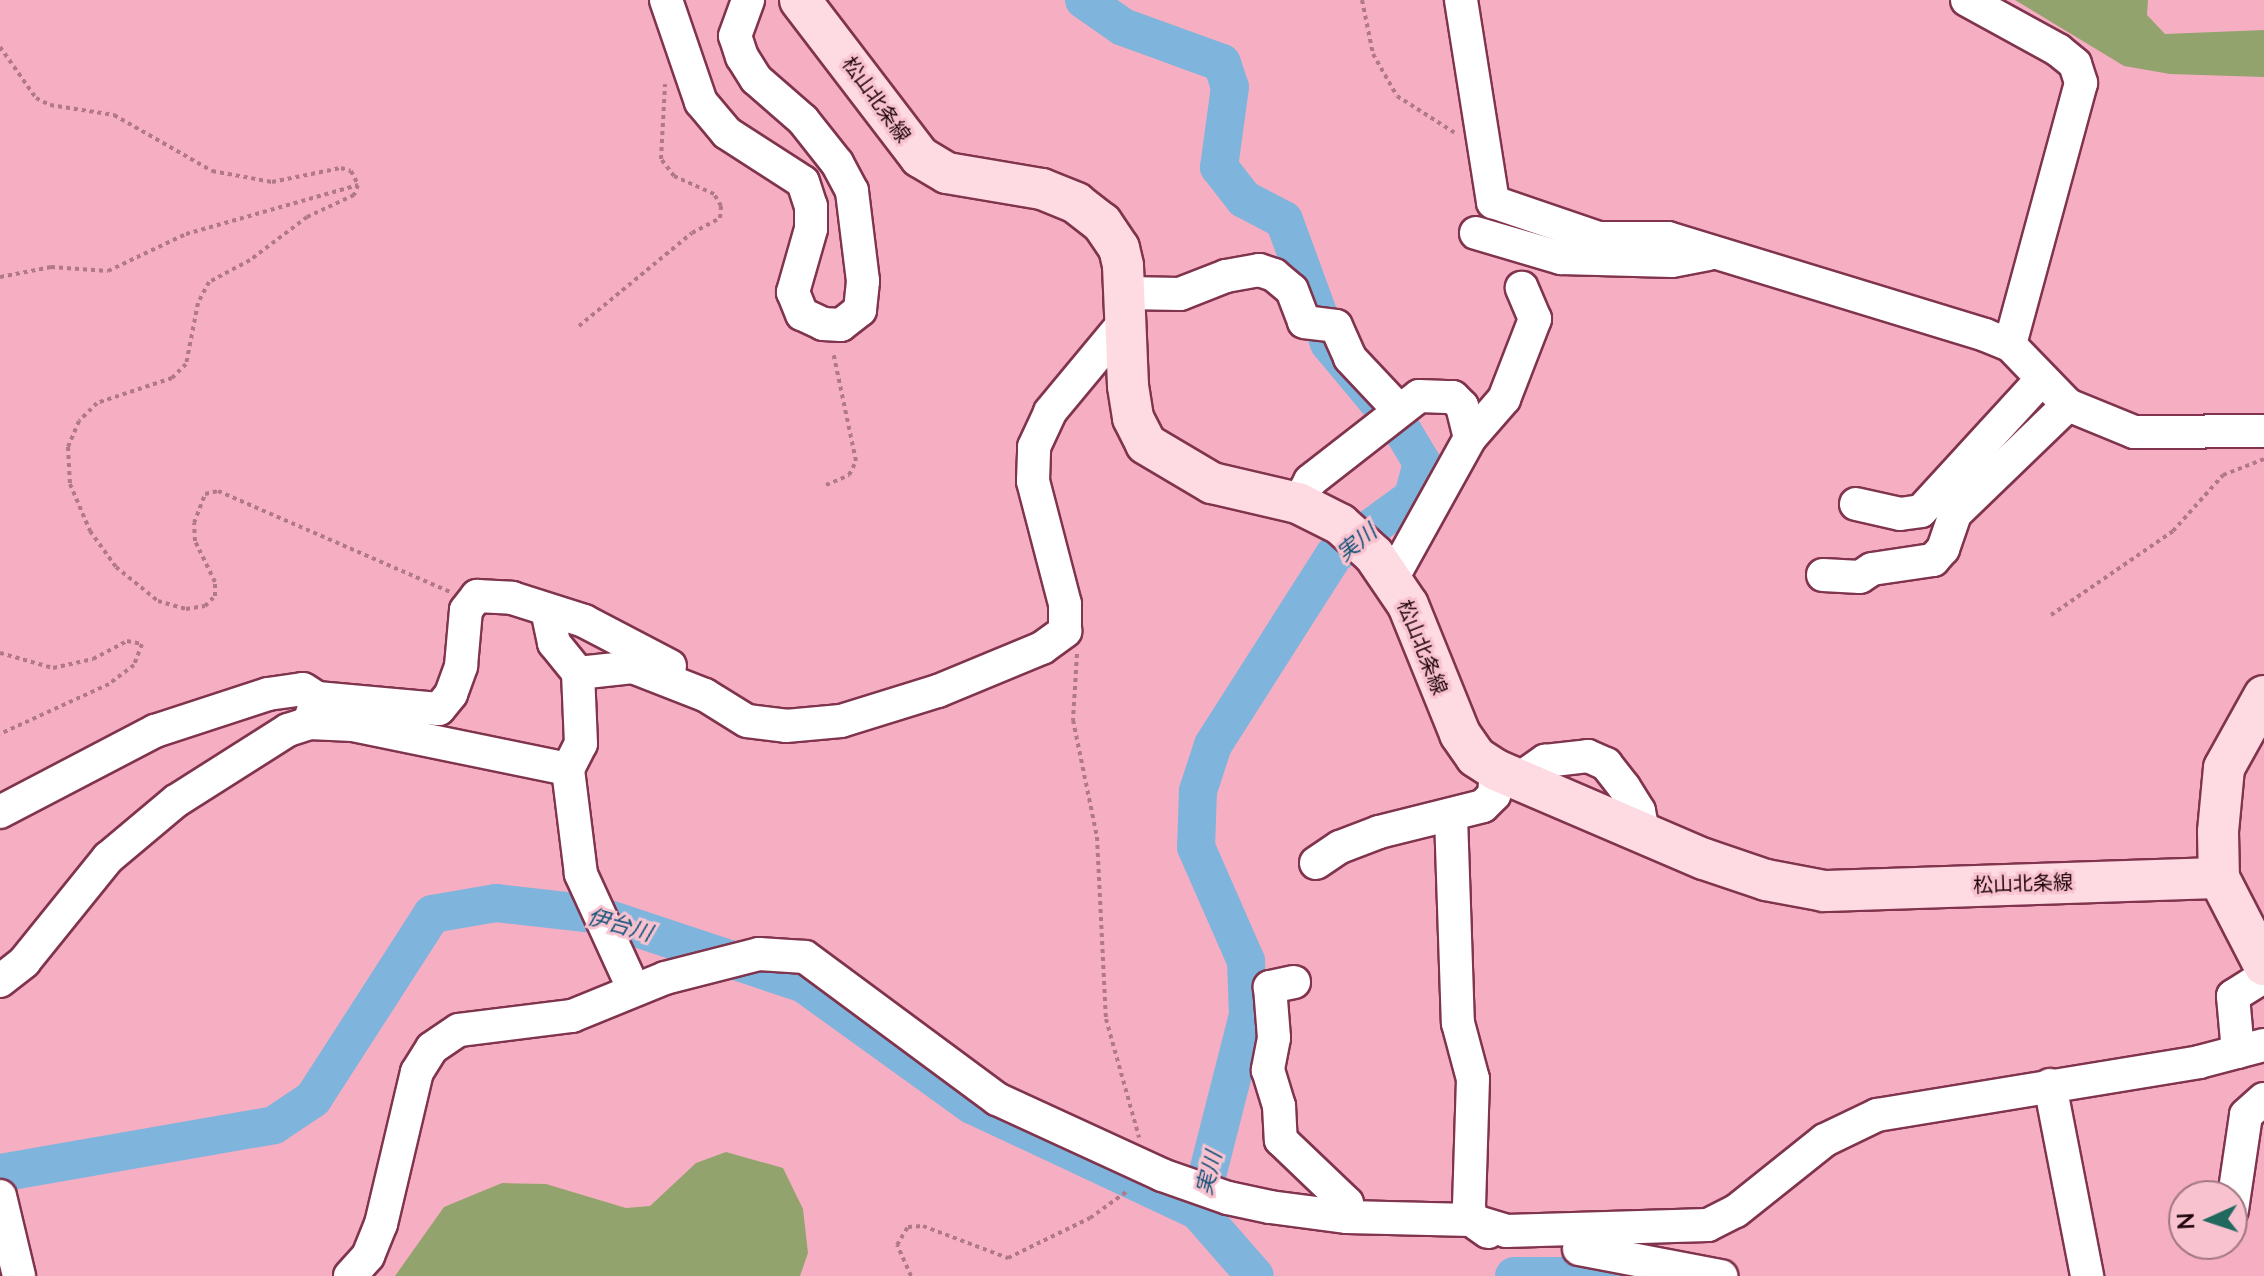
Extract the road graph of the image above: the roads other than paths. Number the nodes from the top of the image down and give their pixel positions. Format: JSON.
{"nodes":[{"id":1,"x":666,"y":0,"type":"edge"},
{"id":2,"x":748,"y":0,"type":"edge"},
{"id":3,"x":800,"y":0,"type":"edge"},
{"id":4,"x":1461,"y":0,"type":"edge"},
{"id":5,"x":1967,"y":0,"type":"edge"},
{"id":6,"x":1476,"y":233,"type":"dead end"},
{"id":7,"x":1713,"y":253,"type":"junction"},
{"id":8,"x":1522,"y":288,"type":"dead end"},
{"id":9,"x":1127,"y":305,"type":"junction"},
{"id":10,"x":2010,"y":345,"type":"junction"},
{"id":11,"x":2040,"y":381,"type":"junction"},
{"id":12,"x":2068,"y":405,"type":"junction"},
{"id":13,"x":1392,"y":415,"type":"junction"},
{"id":14,"x":2264,"y":431,"type":"edge"},
{"id":15,"x":1470,"y":438,"type":"junction"},
{"id":16,"x":1298,"y":503,"type":"junction"},
{"id":17,"x":1856,"y":504,"type":"dead end"},
{"id":18,"x":1823,"y":575,"type":"dead end"},
{"id":19,"x":1393,"y":577,"type":"junction"},
{"id":20,"x":547,"y":610,"type":"junction"},
{"id":21,"x":578,"y":673,"type":"junction"},
{"id":22,"x":705,"y":695,"type":"junction"},
{"id":23,"x":2264,"y":696,"type":"edge"},
{"id":24,"x":313,"y":711,"type":"junction"},
{"id":25,"x":568,"y":769,"type":"junction"},
{"id":26,"x":1508,"y":775,"type":"junction"},
{"id":27,"x":0,"y":812,"type":"edge"},
{"id":28,"x":1451,"y":816,"type":"junction"},
{"id":29,"x":1316,"y":863,"type":"dead end"},
{"id":30,"x":2219,"y":878,"type":"junction"},
{"id":31,"x":2264,"y":965,"type":"edge"},
{"id":32,"x":2264,"y":977,"type":"edge"},
{"id":33,"x":0,"y":981,"type":"edge"},
{"id":34,"x":1294,"y":982,"type":"dead end"},
{"id":35,"x":634,"y":990,"type":"junction"},
{"id":36,"x":2251,"y":1048,"type":"edge"},
{"id":37,"x":2050,"y":1085,"type":"junction"},
{"id":38,"x":2264,"y":1099,"type":"edge"},
{"id":39,"x":2236,"y":1180,"type":"edge"},
{"id":40,"x":0,"y":1196,"type":"edge"},
{"id":41,"x":1347,"y":1217,"type":"junction"},
{"id":42,"x":1471,"y":1220,"type":"junction"},
{"id":43,"x":1584,"y":1263,"type":"edge"},
{"id":44,"x":19,"y":1276,"type":"edge"},
{"id":45,"x":350,"y":1276,"type":"edge"},
{"id":46,"x":1721,"y":1276,"type":"edge"},
{"id":47,"x":2087,"y":1276,"type":"edge"}],
"edges":[{"from":1,"to":2,"type":"street"},
{"from":3,"to":9,"type":"main road","name":"松山北条線"},
{"from":4,"to":7,"type":"street"},
{"from":5,"to":10,"type":"street"},
{"from":6,"to":7,"type":"street"},
{"from":7,"to":10,"type":"street"},
{"from":8,"to":15,"type":"street"},
{"from":9,"to":13,"type":"street"},
{"from":9,"to":16,"type":"main road","name":"松山北条線"},
{"from":9,"to":22,"type":"street"},
{"from":10,"to":11,"type":"street"},
{"from":11,"to":12,"type":"street"},
{"from":11,"to":17,"type":"street"},
{"from":12,"to":14,"type":"street"},
{"from":12,"to":18,"type":"street"},
{"from":13,"to":15,"type":"street"},
{"from":13,"to":16,"type":"street"},
{"from":15,"to":19,"type":"street"},
{"from":16,"to":19,"type":"main road","name":"松山北条線"},
{"from":19,"to":26,"type":"main road","name":"松山北条線"},
{"from":20,"to":21,"type":"street"},
{"from":20,"to":22,"type":"street"},
{"from":20,"to":24,"type":"street"},
{"from":21,"to":22,"type":"street"},
{"from":21,"to":25,"type":"street"},
{"from":23,"to":30,"type":"main road"},
{"from":24,"to":25,"type":"street"},
{"from":24,"to":27,"type":"street"},
{"from":24,"to":33,"type":"street"},
{"from":25,"to":35,"type":"street"},
{"from":26,"to":28,"type":"street"},
{"from":26,"to":30,"type":"main road","name":"松山北条線"},
{"from":28,"to":29,"type":"street"},
{"from":28,"to":42,"type":"street"},
{"from":30,"to":31,"type":"main road"},
{"from":32,"to":36,"type":"street"},
{"from":34,"to":41,"type":"street"},
{"from":35,"to":41,"type":"street"},
{"from":35,"to":45,"type":"street"},
{"from":36,"to":37,"type":"street"},
{"from":37,"to":42,"type":"street"},
{"from":37,"to":47,"type":"street"},
{"from":38,"to":39,"type":"street"},
{"from":40,"to":44,"type":"street"},
{"from":41,"to":42,"type":"street"},
{"from":42,"to":43,"type":"street"},
{"from":43,"to":46,"type":"street"}]}
